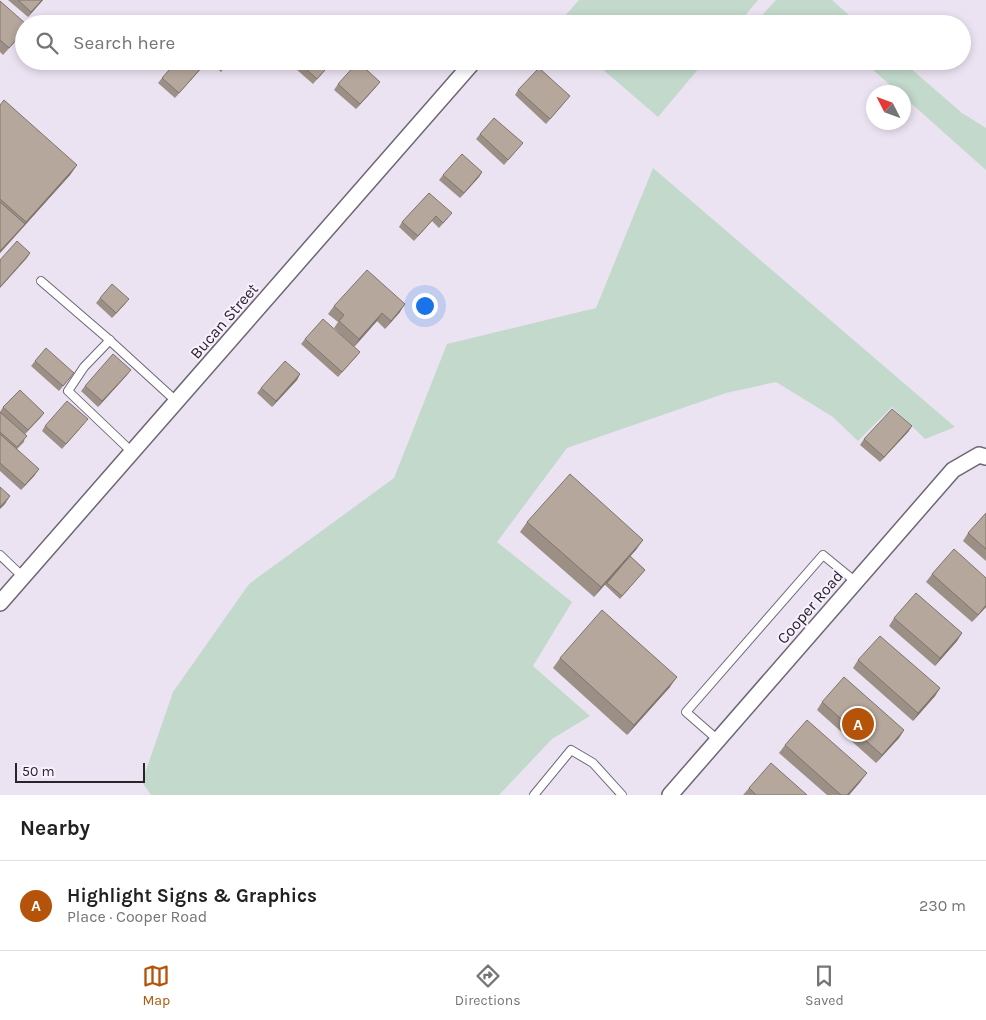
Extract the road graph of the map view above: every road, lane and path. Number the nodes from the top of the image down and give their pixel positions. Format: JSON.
{"nodes":[{"id":1,"x":466,"y":70,"type":"edge"},
{"id":2,"x":41,"y":281,"type":"dead end"},
{"id":3,"x":110,"y":340,"type":"junction"},
{"id":4,"x":176,"y":401,"type":"junction"},
{"id":5,"x":132,"y":452,"type":"junction"},
{"id":6,"x":986,"y":457,"type":"edge"},
{"id":7,"x":0,"y":555,"type":"edge"},
{"id":8,"x":23,"y":577,"type":"junction"},
{"id":9,"x":856,"y":582,"type":"junction"},
{"id":10,"x":0,"y":603,"type":"edge"},
{"id":11,"x":718,"y":740,"type":"junction"},
{"id":12,"x":534,"y":795,"type":"edge"},
{"id":13,"x":622,"y":795,"type":"edge"},
{"id":14,"x":670,"y":795,"type":"edge"}],
"edges":[{"from":1,"to":4,"type":"street","name":"Bucan Street"},
{"from":2,"to":3,"type":"lane"},
{"from":3,"to":4,"type":"lane"},
{"from":3,"to":5,"type":"lane"},
{"from":4,"to":5,"type":"street","name":"Bucan Street"},
{"from":5,"to":8,"type":"street","name":"Bucan Street"},
{"from":6,"to":9,"type":"street","name":"Cooper Road"},
{"from":7,"to":8,"type":"lane"},
{"from":8,"to":10,"type":"street","name":"Bucan Street"},
{"from":9,"to":11,"type":"street","name":"Cooper Road"},
{"from":9,"to":11,"type":"lane"},
{"from":11,"to":14,"type":"street","name":"Cooper Road"},
{"from":12,"to":13,"type":"lane"}]}
